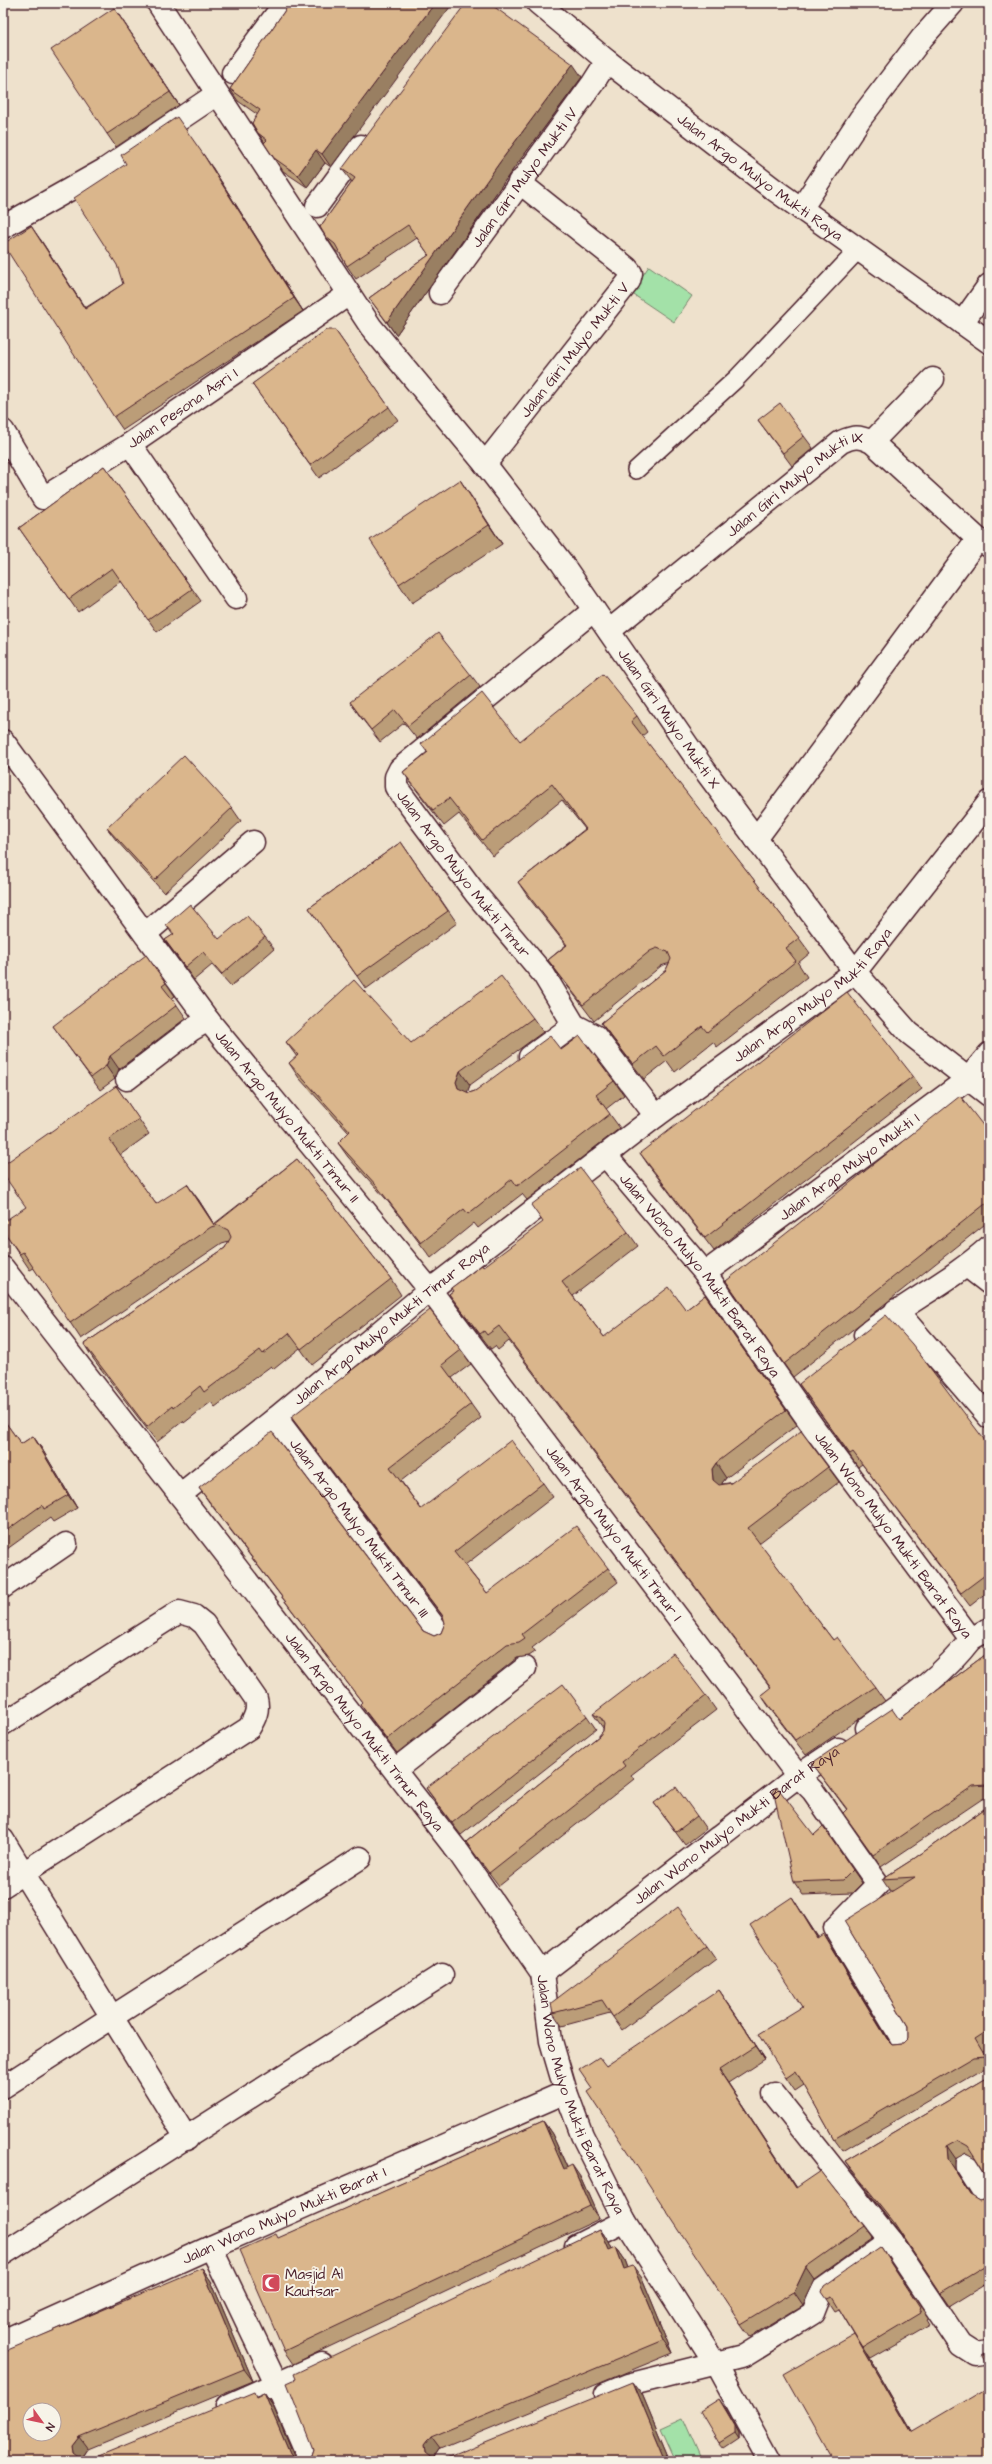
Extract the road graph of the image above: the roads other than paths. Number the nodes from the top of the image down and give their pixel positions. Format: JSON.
{"nodes":[{"id":1,"x":158,"y":3,"type":"edge"},
{"id":2,"x":285,"y":3,"type":"edge"},
{"id":3,"x":538,"y":3,"type":"edge"},
{"id":4,"x":953,"y":3,"type":"edge"},
{"id":5,"x":559,"y":10,"type":"edge"},
{"id":6,"x":607,"y":61,"type":"junction"},
{"id":7,"x":233,"y":73,"type":"dead end"},
{"id":8,"x":217,"y":94,"type":"junction"},
{"id":9,"x":374,"y":130,"type":"edge"},
{"id":10,"x":519,"y":182,"type":"junction"},
{"id":11,"x":317,"y":206,"type":"dead end"},
{"id":12,"x":801,"y":209,"type":"junction"},
{"id":13,"x":3,"y":227,"type":"edge"},
{"id":14,"x":858,"y":250,"type":"junction"},
{"id":15,"x":989,"y":285,"type":"edge"},
{"id":16,"x":440,"y":293,"type":"dead end"},
{"id":17,"x":349,"y":294,"type":"junction"},
{"id":18,"x":962,"y":323,"type":"junction"},
{"id":19,"x":989,"y":342,"type":"edge"},
{"id":20,"x":933,"y":379,"type":"dead end"},
{"id":21,"x":3,"y":431,"type":"edge"},
{"id":22,"x":872,"y":442,"type":"junction"},
{"id":23,"x":130,"y":444,"type":"junction"},
{"id":24,"x":485,"y":464,"type":"junction"},
{"id":25,"x":636,"y":470,"type":"dead end"},
{"id":26,"x":983,"y":542,"type":"edge"},
{"id":27,"x":236,"y":598,"type":"dead end"},
{"id":28,"x":594,"y":610,"type":"junction"},
{"id":29,"x":609,"y":631,"type":"junction"},
{"id":30,"x":3,"y":741,"type":"edge"},
{"id":31,"x":989,"y":802,"type":"edge"},
{"id":32,"x":756,"y":839,"type":"junction"},
{"id":33,"x":253,"y":842,"type":"dead end"},
{"id":34,"x":145,"y":934,"type":"junction"},
{"id":35,"x":855,"y":972,"type":"junction"},
{"id":36,"x":208,"y":1020,"type":"junction"},
{"id":37,"x":613,"y":1021,"type":"edge"},
{"id":38,"x":574,"y":1025,"type":"junction"},
{"id":39,"x":595,"y":1036,"type":"junction"},
{"id":40,"x":989,"y":1054,"type":"edge"},
{"id":41,"x":517,"y":1067,"type":"edge"},
{"id":42,"x":127,"y":1079,"type":"dead end"},
{"id":43,"x":968,"y":1079,"type":"junction"},
{"id":44,"x":989,"y":1095,"type":"edge"},
{"id":45,"x":656,"y":1116,"type":"junction"},
{"id":46,"x":606,"y":1156,"type":"junction"},
{"id":47,"x":989,"y":1247,"type":"edge"},
{"id":48,"x":967,"y":1266,"type":"junction"},
{"id":49,"x":3,"y":1268,"type":"edge"},
{"id":50,"x":705,"y":1274,"type":"junction"},
{"id":51,"x":989,"y":1283,"type":"edge"},
{"id":52,"x":430,"y":1290,"type":"junction"},
{"id":53,"x":896,"y":1310,"type":"junction"},
{"id":54,"x":92,"y":1346,"type":"edge"},
{"id":55,"x":846,"y":1350,"type":"edge"},
{"id":56,"x":73,"y":1359,"type":"junction"},
{"id":57,"x":808,"y":1380,"type":"edge"},
{"id":58,"x":790,"y":1394,"type":"junction"},
{"id":59,"x":989,"y":1417,"type":"edge"},
{"id":60,"x":276,"y":1418,"type":"junction"},
{"id":61,"x":180,"y":1495,"type":"junction"},
{"id":62,"x":66,"y":1544,"type":"dead end"},
{"id":63,"x":3,"y":1587,"type":"edge"},
{"id":64,"x":980,"y":1634,"type":"edge"},
{"id":65,"x":444,"y":1638,"type":"edge"},
{"id":66,"x":525,"y":1668,"type":"dead end"},
{"id":67,"x":3,"y":1724,"type":"edge"},
{"id":68,"x":395,"y":1770,"type":"junction"},
{"id":69,"x":798,"y":1776,"type":"junction"},
{"id":70,"x":478,"y":1838,"type":"edge"},
{"id":71,"x":3,"y":1840,"type":"edge"},
{"id":72,"x":459,"y":1853,"type":"junction"},
{"id":73,"x":360,"y":1858,"type":"dead end"},
{"id":74,"x":898,"y":1872,"type":"edge"},
{"id":75,"x":23,"y":1873,"type":"junction"},
{"id":76,"x":878,"y":1884,"type":"junction"},
{"id":77,"x":3,"y":1886,"type":"edge"},
{"id":78,"x":542,"y":1973,"type":"junction"},
{"id":79,"x":442,"y":1975,"type":"dead end"},
{"id":80,"x":112,"y":2016,"type":"junction"},
{"id":81,"x":906,"y":2045,"type":"edge"},
{"id":82,"x":3,"y":2086,"type":"edge"},
{"id":83,"x":566,"y":2092,"type":"junction"},
{"id":84,"x":774,"y":2094,"type":"dead end"},
{"id":85,"x":187,"y":2139,"type":"junction"},
{"id":86,"x":854,"y":2159,"type":"edge"},
{"id":87,"x":966,"y":2164,"type":"dead end"},
{"id":88,"x":834,"y":2171,"type":"junction"},
{"id":89,"x":989,"y":2201,"type":"edge"},
{"id":90,"x":625,"y":2221,"type":"junction"},
{"id":91,"x":891,"y":2241,"type":"junction"},
{"id":92,"x":211,"y":2247,"type":"junction"},
{"id":93,"x":3,"y":2254,"type":"edge"},
{"id":94,"x":559,"y":2254,"type":"edge"},
{"id":95,"x":3,"y":2341,"type":"edge"},
{"id":96,"x":989,"y":2352,"type":"edge"},
{"id":97,"x":342,"y":2355,"type":"edge"},
{"id":98,"x":716,"y":2364,"type":"junction"},
{"id":99,"x":277,"y":2385,"type":"junction"},
{"id":100,"x":584,"y":2403,"type":"edge"},
{"id":101,"x":210,"y":2412,"type":"edge"},
{"id":102,"x":310,"y":2461,"type":"edge"},
{"id":103,"x":769,"y":2461,"type":"edge"}],
"edges":[{"from":1,"to":8,"type":"street"},
{"from":2,"to":7,"type":"street"},
{"from":3,"to":5,"type":"street","name":"Jalan Argo Mulyo Mukti Raya"},
{"from":4,"to":12,"type":"street"},
{"from":5,"to":6,"type":"street","name":"Jalan Argo Mulyo Mukti Raya"},
{"from":6,"to":10,"type":"street","name":"Jalan Giri Mulyo Mukti IV"},
{"from":6,"to":12,"type":"street","name":"Jalan Argo Mulyo Mukti Raya"},
{"from":8,"to":13,"type":"street"},
{"from":8,"to":17,"type":"street"},
{"from":9,"to":11,"type":"street"},
{"from":10,"to":16,"type":"street","name":"Jalan Giri Mulyo Mukti IV"},
{"from":10,"to":24,"type":"street","name":"Jalan Giri Mulyo Mukti V"},
{"from":12,"to":14,"type":"street","name":"Jalan Argo Mulyo Mukti Raya"},
{"from":14,"to":18,"type":"street","name":"Jalan Argo Mulyo Mukti Raya"},
{"from":14,"to":25,"type":"lane"},
{"from":15,"to":18,"type":"street"},
{"from":17,"to":23,"type":"street","name":"Jalan Pesona Asri I"},
{"from":17,"to":24,"type":"street"},
{"from":18,"to":19,"type":"street","name":"Jalan Argo Mulyo Mukti Raya"},
{"from":20,"to":22,"type":"street"},
{"from":21,"to":23,"type":"street"},
{"from":22,"to":26,"type":"street","name":"Jalan Giri Mulyo Mukti IX"},
{"from":22,"to":29,"type":"street","name":"Jalan Giri Mulyo Mukti IX"},
{"from":23,"to":27,"type":"street","name":"Jalan Pesona Asri I"},
{"from":24,"to":28,"type":"street","name":"Jalan Giri Mulyo Mukti X"},
{"from":26,"to":32,"type":"street","name":"Jalan Giri Mulyo Mukti IX"},
{"from":28,"to":29,"type":"street","name":"Jalan Giri Mulyo Mukti X"},
{"from":28,"to":38,"type":"street","name":"Jalan Argo Mulyo Mukti Timur"},
{"from":29,"to":32,"type":"street","name":"Jalan Giri Mulyo Mukti X"},
{"from":30,"to":34,"type":"street"},
{"from":31,"to":35,"type":"street","name":"Jalan Argo Mulyo Mukti Raya"},
{"from":32,"to":35,"type":"street","name":"Jalan Giri Mulyo Mukti X"},
{"from":33,"to":34,"type":"street"},
{"from":34,"to":36,"type":"street"},
{"from":35,"to":43,"type":"street","name":"Jalan Giri Mulyo Mukti X"},
{"from":35,"to":45,"type":"street","name":"Jalan Argo Mulyo Mukti Raya"},
{"from":36,"to":42,"type":"street","name":"Jalan Argo Mulyo Mukti Timur II"},
{"from":36,"to":52,"type":"street","name":"Jalan Argo Mulyo Mukti Timur II"},
{"from":37,"to":39,"type":"street"},
{"from":38,"to":39,"type":"street"},
{"from":38,"to":41,"type":"street"},
{"from":39,"to":45,"type":"street"},
{"from":40,"to":43,"type":"street","name":"Jalan Argo Mulyo Mukti I"},
{"from":43,"to":44,"type":"street","name":"Jalan Giri Mulyo Mukti X"},
{"from":43,"to":50,"type":"street","name":"Jalan Argo Mulyo Mukti I"},
{"from":45,"to":46,"type":"street","name":"Jalan Argo Mulyo Mukti Raya"},
{"from":46,"to":50,"type":"street","name":"Jalan Wono Mulyo Mukti Barat Raya"},
{"from":46,"to":52,"type":"street","name":"Jalan Argo Mulyo Mukti Timur Raya"},
{"from":47,"to":48,"type":"street"},
{"from":48,"to":51,"type":"street"},
{"from":48,"to":53,"type":"street"},
{"from":49,"to":56,"type":"street","name":"Jalan Argo Mulyo Mukti Timur Raya"},
{"from":50,"to":58,"type":"street","name":"Jalan Wono Mulyo Mukti Barat Raya"},
{"from":52,"to":60,"type":"street","name":"Jalan Argo Mulyo Mukti Timur Raya"},
{"from":52,"to":69,"type":"street","name":"Jalan Argo Mulyo Mukti Timur I"},
{"from":53,"to":55,"type":"street"},
{"from":53,"to":59,"type":"street"},
{"from":54,"to":56,"type":"street"},
{"from":56,"to":61,"type":"street","name":"Jalan Argo Mulyo Mukti Timur Raya"},
{"from":57,"to":58,"type":"street"},
{"from":58,"to":64,"type":"street","name":"Jalan Wono Mulyo Mukti Barat Raya"},
{"from":60,"to":61,"type":"street","name":"Jalan Argo Mulyo Mukti Timur Raya"},
{"from":60,"to":65,"type":"street","name":"Jalan Argo Mulyo Mukti Timur III"},
{"from":61,"to":68,"type":"street","name":"Jalan Argo Mulyo Mukti Timur Raya"},
{"from":62,"to":63,"type":"street"},
{"from":64,"to":69,"type":"street","name":"Jalan Wono Mulyo Mukti Barat Raya"},
{"from":66,"to":68,"type":"street"},
{"from":67,"to":75,"type":"street"},
{"from":68,"to":72,"type":"street","name":"Jalan Argo Mulyo Mukti Timur Raya"},
{"from":69,"to":76,"type":"street","name":"Jalan Argo Mulyo Mukti Timur I"},
{"from":69,"to":78,"type":"street","name":"Jalan Wono Mulyo Mukti Barat Raya"},
{"from":70,"to":72,"type":"street"},
{"from":71,"to":75,"type":"street"},
{"from":72,"to":78,"type":"street","name":"Jalan Argo Mulyo Mukti Timur Raya"},
{"from":73,"to":80,"type":"street"},
{"from":74,"to":76,"type":"street"},
{"from":75,"to":77,"type":"street"},
{"from":75,"to":80,"type":"street"},
{"from":76,"to":81,"type":"street"},
{"from":78,"to":83,"type":"street","name":"Jalan Wono Mulyo Mukti Barat Raya"},
{"from":79,"to":85,"type":"street"},
{"from":80,"to":82,"type":"street"},
{"from":80,"to":85,"type":"street"},
{"from":83,"to":90,"type":"street","name":"Jalan Wono Mulyo Mukti Barat Raya"},
{"from":83,"to":92,"type":"street","name":"Jalan Wono Mulyo Mukti Barat I"},
{"from":84,"to":88,"type":"street"},
{"from":85,"to":93,"type":"street"},
{"from":86,"to":88,"type":"street"},
{"from":87,"to":89,"type":"street"},
{"from":88,"to":91,"type":"street"},
{"from":90,"to":94,"type":"street"},
{"from":90,"to":98,"type":"street","name":"Jalan Wono Mulyo Mukti Barat Raya"},
{"from":91,"to":96,"type":"street"},
{"from":91,"to":98,"type":"street"},
{"from":92,"to":95,"type":"street","name":"Jalan Wono Mulyo Mukti Barat I"},
{"from":92,"to":99,"type":"street"},
{"from":97,"to":99,"type":"street"},
{"from":98,"to":100,"type":"street"},
{"from":98,"to":103,"type":"street","name":"Jalan Wono Mulyo Mukti Barat Raya"},
{"from":99,"to":101,"type":"street"},
{"from":99,"to":102,"type":"street"}]}
